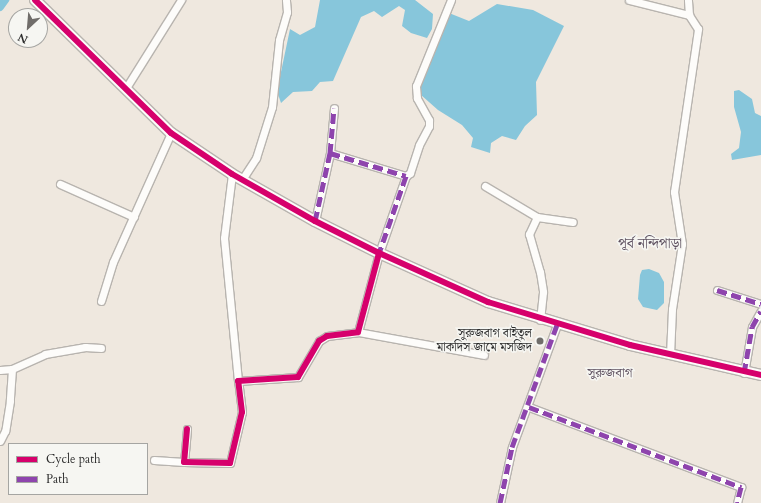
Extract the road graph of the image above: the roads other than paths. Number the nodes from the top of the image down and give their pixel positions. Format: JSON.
{"nodes":[{"id":1,"x":181,"y":0,"type":"edge"},
{"id":2,"x":286,"y":0,"type":"edge"},
{"id":3,"x":451,"y":0,"type":"edge"},
{"id":4,"x":629,"y":0,"type":"edge"},
{"id":5,"x":688,"y":0,"type":"edge"},
{"id":6,"x":38,"y":4,"type":"edge"},
{"id":7,"x":689,"y":15,"type":"junction"},
{"id":8,"x":126,"y":88,"type":"junction"},
{"id":9,"x":334,"y":108,"type":"dead end"},
{"id":10,"x":172,"y":133,"type":"junction"},
{"id":11,"x":330,"y":153,"type":"junction"},
{"id":12,"x":232,"y":174,"type":"junction"},
{"id":13,"x":406,"y":176,"type":"junction"},
{"id":14,"x":243,"y":178,"type":"junction"},
{"id":15,"x":60,"y":184,"type":"dead end"},
{"id":16,"x":485,"y":186,"type":"dead end"},
{"id":17,"x":134,"y":217,"type":"junction"},
{"id":18,"x":537,"y":217,"type":"junction"},
{"id":19,"x":315,"y":221,"type":"junction"},
{"id":20,"x":573,"y":222,"type":"dead end"},
{"id":21,"x":380,"y":253,"type":"junction"},
{"id":22,"x":717,"y":290,"type":"dead end"},
{"id":23,"x":101,"y":301,"type":"dead end"},
{"id":24,"x":761,"y":304,"type":"edge"},
{"id":25,"x":761,"y":311,"type":"edge"},
{"id":26,"x":540,"y":320,"type":"junction"},
{"id":27,"x":557,"y":325,"type":"junction"},
{"id":28,"x":358,"y":332,"type":"junction"},
{"id":29,"x":101,"y":348,"type":"dead end"},
{"id":30,"x":670,"y":355,"type":"junction"},
{"id":31,"x":484,"y":356,"type":"dead end"},
{"id":32,"x":12,"y":369,"type":"junction"},
{"id":33,"x":0,"y":370,"type":"edge"},
{"id":34,"x":744,"y":373,"type":"junction"},
{"id":35,"x":761,"y":375,"type":"edge"},
{"id":36,"x":238,"y":381,"type":"junction"},
{"id":37,"x":529,"y":407,"type":"junction"},
{"id":38,"x":187,"y":429,"type":"dead end"},
{"id":39,"x":0,"y":441,"type":"edge"},
{"id":40,"x":154,"y":460,"type":"dead end"},
{"id":41,"x":184,"y":462,"type":"junction"},
{"id":42,"x":500,"y":503,"type":"edge"},
{"id":43,"x":737,"y":503,"type":"edge"}],
"edges":[{"from":1,"to":8,"type":"street"},
{"from":2,"to":14,"type":"street"},
{"from":3,"to":13,"type":"street"},
{"from":4,"to":7,"type":"street"},
{"from":5,"to":7,"type":"street"},
{"from":6,"to":8,"type":"street"},
{"from":7,"to":30,"type":"street"},
{"from":8,"to":10,"type":"street"},
{"from":9,"to":11,"type":"street"},
{"from":10,"to":12,"type":"street"},
{"from":10,"to":17,"type":"street"},
{"from":11,"to":13,"type":"street"},
{"from":11,"to":19,"type":"street"},
{"from":12,"to":14,"type":"street"},
{"from":12,"to":36,"type":"street"},
{"from":13,"to":21,"type":"street"},
{"from":14,"to":19,"type":"street"},
{"from":15,"to":17,"type":"street"},
{"from":16,"to":18,"type":"street"},
{"from":17,"to":23,"type":"street"},
{"from":18,"to":20,"type":"street"},
{"from":18,"to":26,"type":"street"},
{"from":19,"to":21,"type":"street"},
{"from":21,"to":26,"type":"street"},
{"from":21,"to":28,"type":"street"},
{"from":22,"to":24,"type":"street"},
{"from":25,"to":34,"type":"street"},
{"from":26,"to":27,"type":"street"},
{"from":27,"to":30,"type":"street"},
{"from":27,"to":37,"type":"street"},
{"from":28,"to":31,"type":"street"},
{"from":28,"to":36,"type":"street"},
{"from":29,"to":32,"type":"street"},
{"from":30,"to":34,"type":"street"},
{"from":32,"to":33,"type":"street"},
{"from":32,"to":39,"type":"street"},
{"from":34,"to":35,"type":"street"},
{"from":36,"to":41,"type":"street"},
{"from":37,"to":42,"type":"street"},
{"from":37,"to":43,"type":"street"},
{"from":38,"to":41,"type":"street"},
{"from":40,"to":41,"type":"street"}]}
